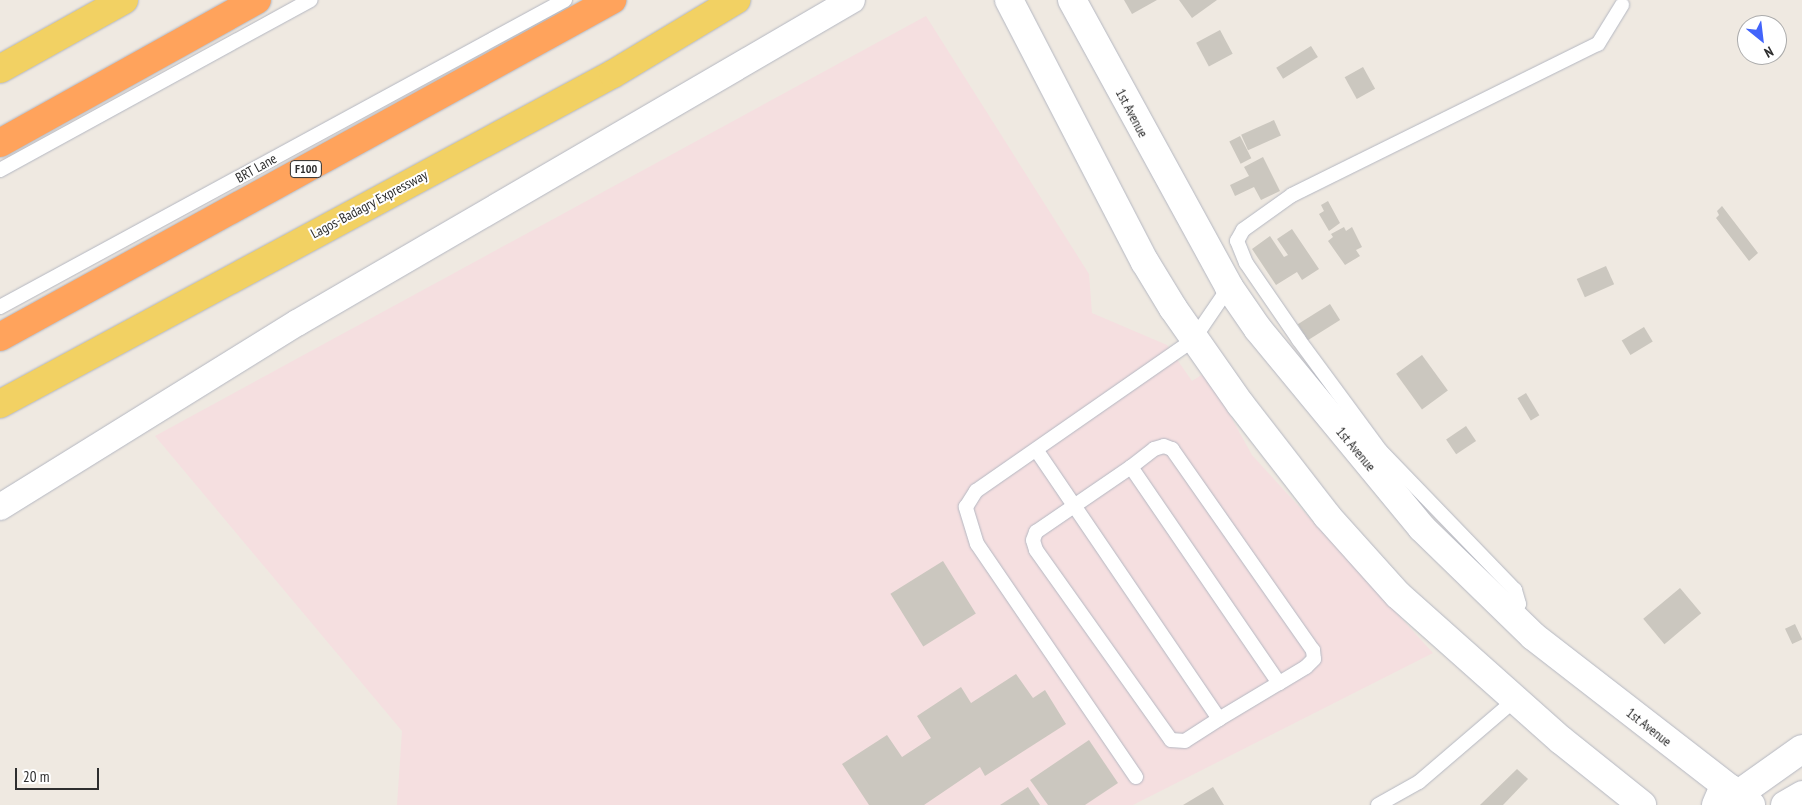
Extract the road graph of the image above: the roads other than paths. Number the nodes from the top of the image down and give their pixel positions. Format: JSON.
{"nodes":[{"id":1,"x":124,"y":0,"type":"edge"},
{"id":2,"x":258,"y":0,"type":"edge"},
{"id":3,"x":311,"y":0,"type":"edge"},
{"id":4,"x":565,"y":0,"type":"edge"},
{"id":5,"x":612,"y":0,"type":"edge"},
{"id":6,"x":736,"y":0,"type":"edge"},
{"id":7,"x":852,"y":0,"type":"edge"},
{"id":8,"x":1009,"y":0,"type":"edge"},
{"id":9,"x":1072,"y":0,"type":"edge"},
{"id":10,"x":1622,"y":5,"type":"dead end"},
{"id":11,"x":89,"y":10,"type":"edge"},
{"id":12,"x":0,"y":68,"type":"edge"},
{"id":13,"x":0,"y":143,"type":"edge"},
{"id":14,"x":0,"y":170,"type":"edge"},
{"id":15,"x":1229,"y":287,"type":"junction"},
{"id":16,"x":0,"y":307,"type":"edge"},
{"id":17,"x":0,"y":337,"type":"edge"},
{"id":18,"x":1193,"y":340,"type":"junction"},
{"id":19,"x":0,"y":404,"type":"edge"},
{"id":20,"x":1038,"y":451,"type":"junction"},
{"id":21,"x":1131,"y":467,"type":"junction"},
{"id":22,"x":1072,"y":504,"type":"junction"},
{"id":23,"x":0,"y":507,"type":"edge"},
{"id":24,"x":1498,"y":605,"type":"junction"},
{"id":25,"x":1279,"y":683,"type":"junction"},
{"id":26,"x":1516,"y":699,"type":"junction"},
{"id":27,"x":1219,"y":719,"type":"junction"},
{"id":28,"x":1802,"y":749,"type":"edge"},
{"id":29,"x":1136,"y":777,"type":"dead end"},
{"id":30,"x":1720,"y":795,"type":"edge"},
{"id":31,"x":1802,"y":795,"type":"edge"},
{"id":32,"x":1378,"y":805,"type":"edge"},
{"id":33,"x":1642,"y":805,"type":"edge"},
{"id":34,"x":1751,"y":805,"type":"edge"},
{"id":35,"x":1785,"y":805,"type":"edge"}],
"edges":[{"from":1,"to":11,"type":"main road"},
{"from":2,"to":13,"type":"highway"},
{"from":3,"to":14,"type":"lane"},
{"from":4,"to":16,"type":"lane","name":"BRT Lane"},
{"from":5,"to":17,"type":"highway","number":"F100"},
{"from":6,"to":19,"type":"main road","name":"Lagos-Badagry Expressway"},
{"from":7,"to":23,"type":"street"},
{"from":8,"to":18,"type":"main road"},
{"from":9,"to":15,"type":"main road","name":"1st Avenue"},
{"from":10,"to":24,"type":"lane"},
{"from":11,"to":12,"type":"main road"},
{"from":15,"to":18,"type":"lane"},
{"from":15,"to":24,"type":"main road","name":"1st Avenue"},
{"from":18,"to":20,"type":"lane"},
{"from":18,"to":26,"type":"main road"},
{"from":20,"to":22,"type":"lane"},
{"from":20,"to":29,"type":"lane"},
{"from":21,"to":22,"type":"lane"},
{"from":21,"to":25,"type":"lane"},
{"from":21,"to":25,"type":"lane"},
{"from":22,"to":27,"type":"lane"},
{"from":22,"to":27,"type":"lane"},
{"from":24,"to":30,"type":"main road","name":"1st Avenue"},
{"from":25,"to":27,"type":"lane"},
{"from":26,"to":32,"type":"lane"},
{"from":26,"to":33,"type":"main road"},
{"from":28,"to":30,"type":"main road"},
{"from":30,"to":34,"type":"main road","name":"1st Avenue"},
{"from":31,"to":35,"type":"main road"}]}
